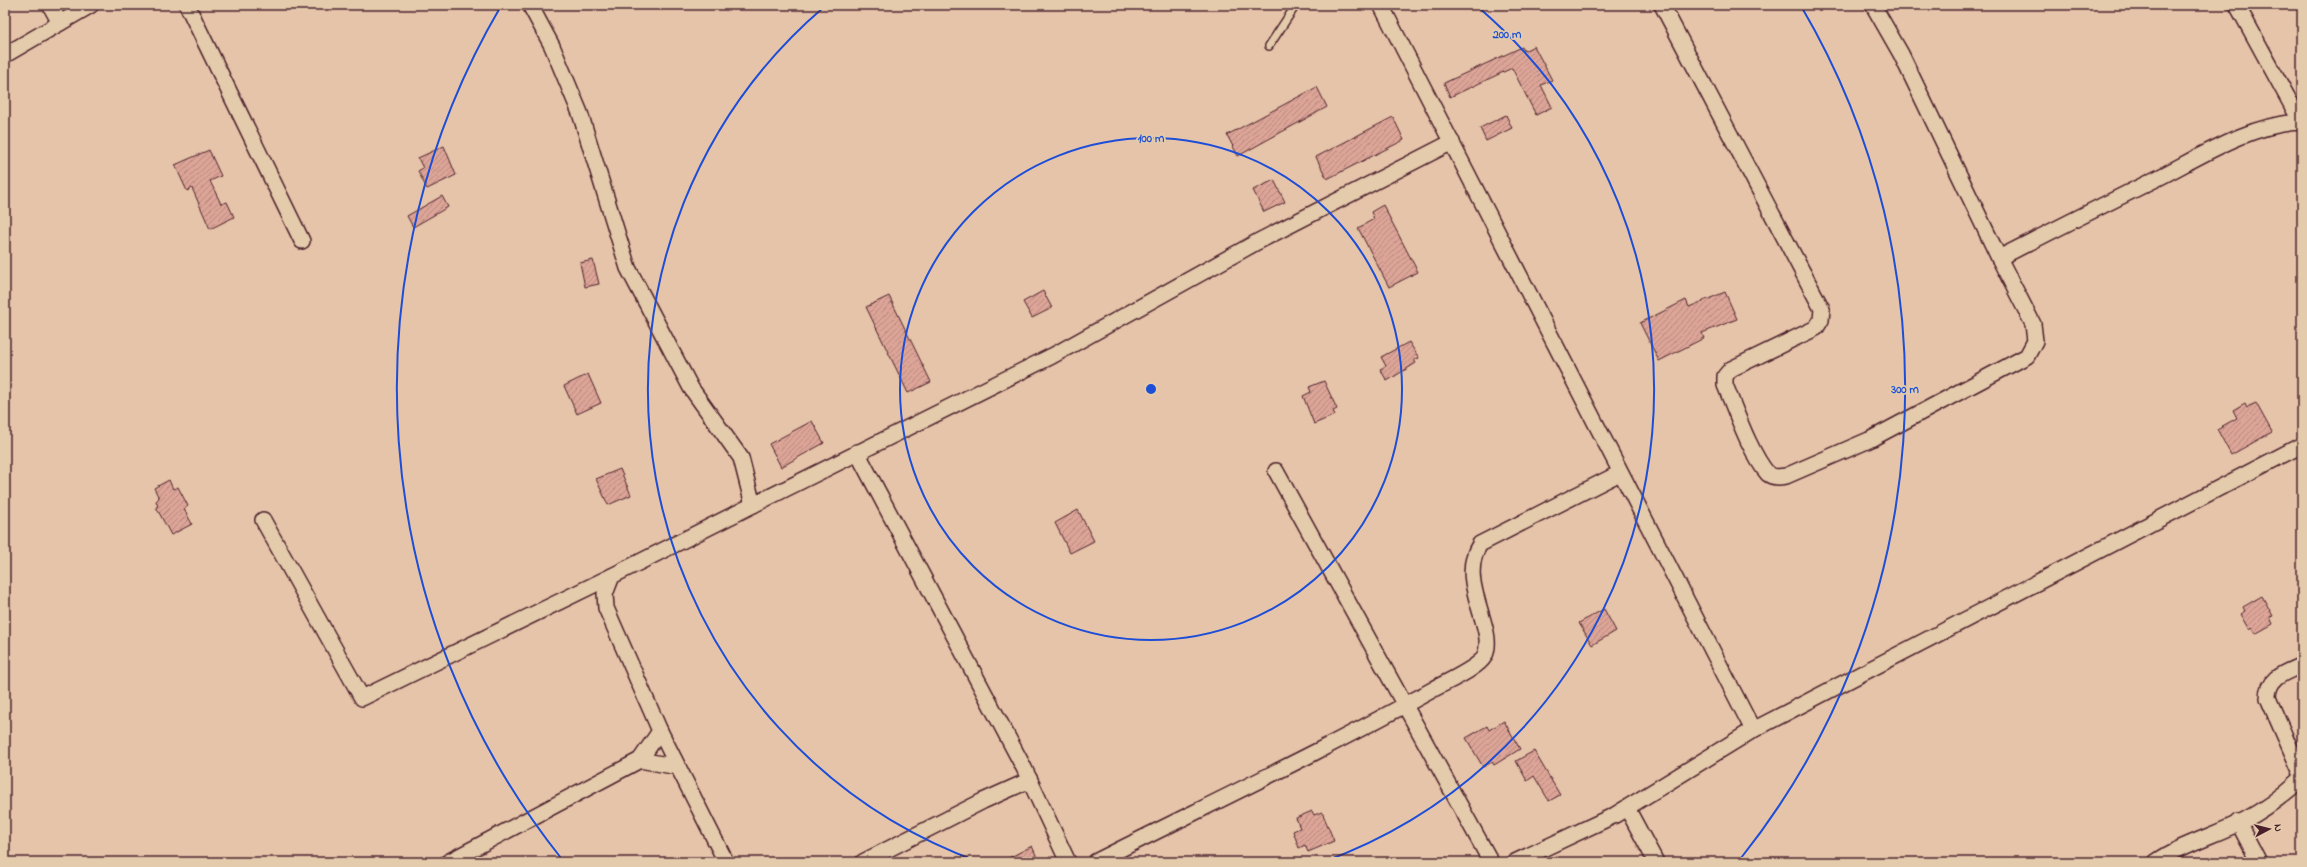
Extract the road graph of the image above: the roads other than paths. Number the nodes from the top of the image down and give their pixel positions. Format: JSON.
{"nodes":[{"id":1,"x":50,"y":5,"type":"edge"},
{"id":2,"x":91,"y":5,"type":"edge"},
{"id":3,"x":187,"y":5,"type":"edge"},
{"id":4,"x":530,"y":5,"type":"edge"},
{"id":5,"x":1296,"y":5,"type":"edge"},
{"id":6,"x":1380,"y":5,"type":"edge"},
{"id":7,"x":1662,"y":5,"type":"edge"},
{"id":8,"x":1873,"y":5,"type":"edge"},
{"id":9,"x":2237,"y":5,"type":"edge"},
{"id":10,"x":60,"y":23,"type":"junction"},
{"id":11,"x":1269,"y":46,"type":"dead end"},
{"id":12,"x":5,"y":55,"type":"edge"},
{"id":13,"x":2302,"y":123,"type":"edge"},
{"id":14,"x":1452,"y":142,"type":"junction"},
{"id":15,"x":302,"y":241,"type":"dead end"},
{"id":16,"x":1999,"y":258,"type":"junction"},
{"id":17,"x":2302,"y":445,"type":"edge"},
{"id":18,"x":857,"y":452,"type":"junction"},
{"id":19,"x":1276,"y":471,"type":"dead end"},
{"id":20,"x":1620,"y":472,"type":"junction"},
{"id":21,"x":753,"y":504,"type":"junction"},
{"id":22,"x":263,"y":520,"type":"dead end"},
{"id":23,"x":612,"y":576,"type":"junction"},
{"id":24,"x":2302,"y":665,"type":"edge"},
{"id":25,"x":1404,"y":705,"type":"junction"},
{"id":26,"x":1753,"y":730,"type":"junction"},
{"id":27,"x":660,"y":731,"type":"junction"},
{"id":28,"x":640,"y":760,"type":"junction"},
{"id":29,"x":678,"y":767,"type":"junction"},
{"id":30,"x":2302,"y":775,"type":"edge"},
{"id":31,"x":2302,"y":778,"type":"edge"},
{"id":32,"x":1030,"y":780,"type":"junction"},
{"id":33,"x":1627,"y":808,"type":"junction"},
{"id":34,"x":2238,"y":822,"type":"junction"},
{"id":35,"x":448,"y":862,"type":"edge"},
{"id":36,"x":726,"y":862,"type":"edge"},
{"id":37,"x":863,"y":862,"type":"edge"},
{"id":38,"x":1068,"y":862,"type":"edge"},
{"id":39,"x":1095,"y":862,"type":"edge"},
{"id":40,"x":1491,"y":862,"type":"edge"},
{"id":41,"x":1515,"y":862,"type":"edge"},
{"id":42,"x":1656,"y":862,"type":"edge"},
{"id":43,"x":2156,"y":862,"type":"edge"},
{"id":44,"x":2259,"y":862,"type":"edge"}],
"edges":[{"from":1,"to":10,"type":"street"},
{"from":2,"to":10,"type":"street"},
{"from":3,"to":15,"type":"street"},
{"from":4,"to":21,"type":"street"},
{"from":5,"to":11,"type":"lane"},
{"from":6,"to":14,"type":"street"},
{"from":7,"to":16,"type":"street"},
{"from":8,"to":16,"type":"street"},
{"from":9,"to":13,"type":"street"},
{"from":10,"to":12,"type":"street"},
{"from":13,"to":16,"type":"street"},
{"from":14,"to":18,"type":"street"},
{"from":14,"to":20,"type":"street"},
{"from":17,"to":26,"type":"street"},
{"from":18,"to":21,"type":"street"},
{"from":18,"to":32,"type":"street"},
{"from":19,"to":25,"type":"street"},
{"from":20,"to":25,"type":"street"},
{"from":20,"to":26,"type":"street"},
{"from":21,"to":23,"type":"street"},
{"from":22,"to":23,"type":"street"},
{"from":23,"to":27,"type":"street"},
{"from":24,"to":30,"type":"street"},
{"from":25,"to":39,"type":"street"},
{"from":25,"to":40,"type":"street"},
{"from":26,"to":33,"type":"street"},
{"from":27,"to":28,"type":"street"},
{"from":27,"to":29,"type":"street"},
{"from":28,"to":29,"type":"street"},
{"from":28,"to":35,"type":"street"},
{"from":29,"to":36,"type":"street"},
{"from":31,"to":34,"type":"street"},
{"from":32,"to":37,"type":"street"},
{"from":32,"to":38,"type":"street"},
{"from":33,"to":41,"type":"street"},
{"from":33,"to":42,"type":"street"},
{"from":34,"to":43,"type":"street"},
{"from":34,"to":44,"type":"street"}]}
